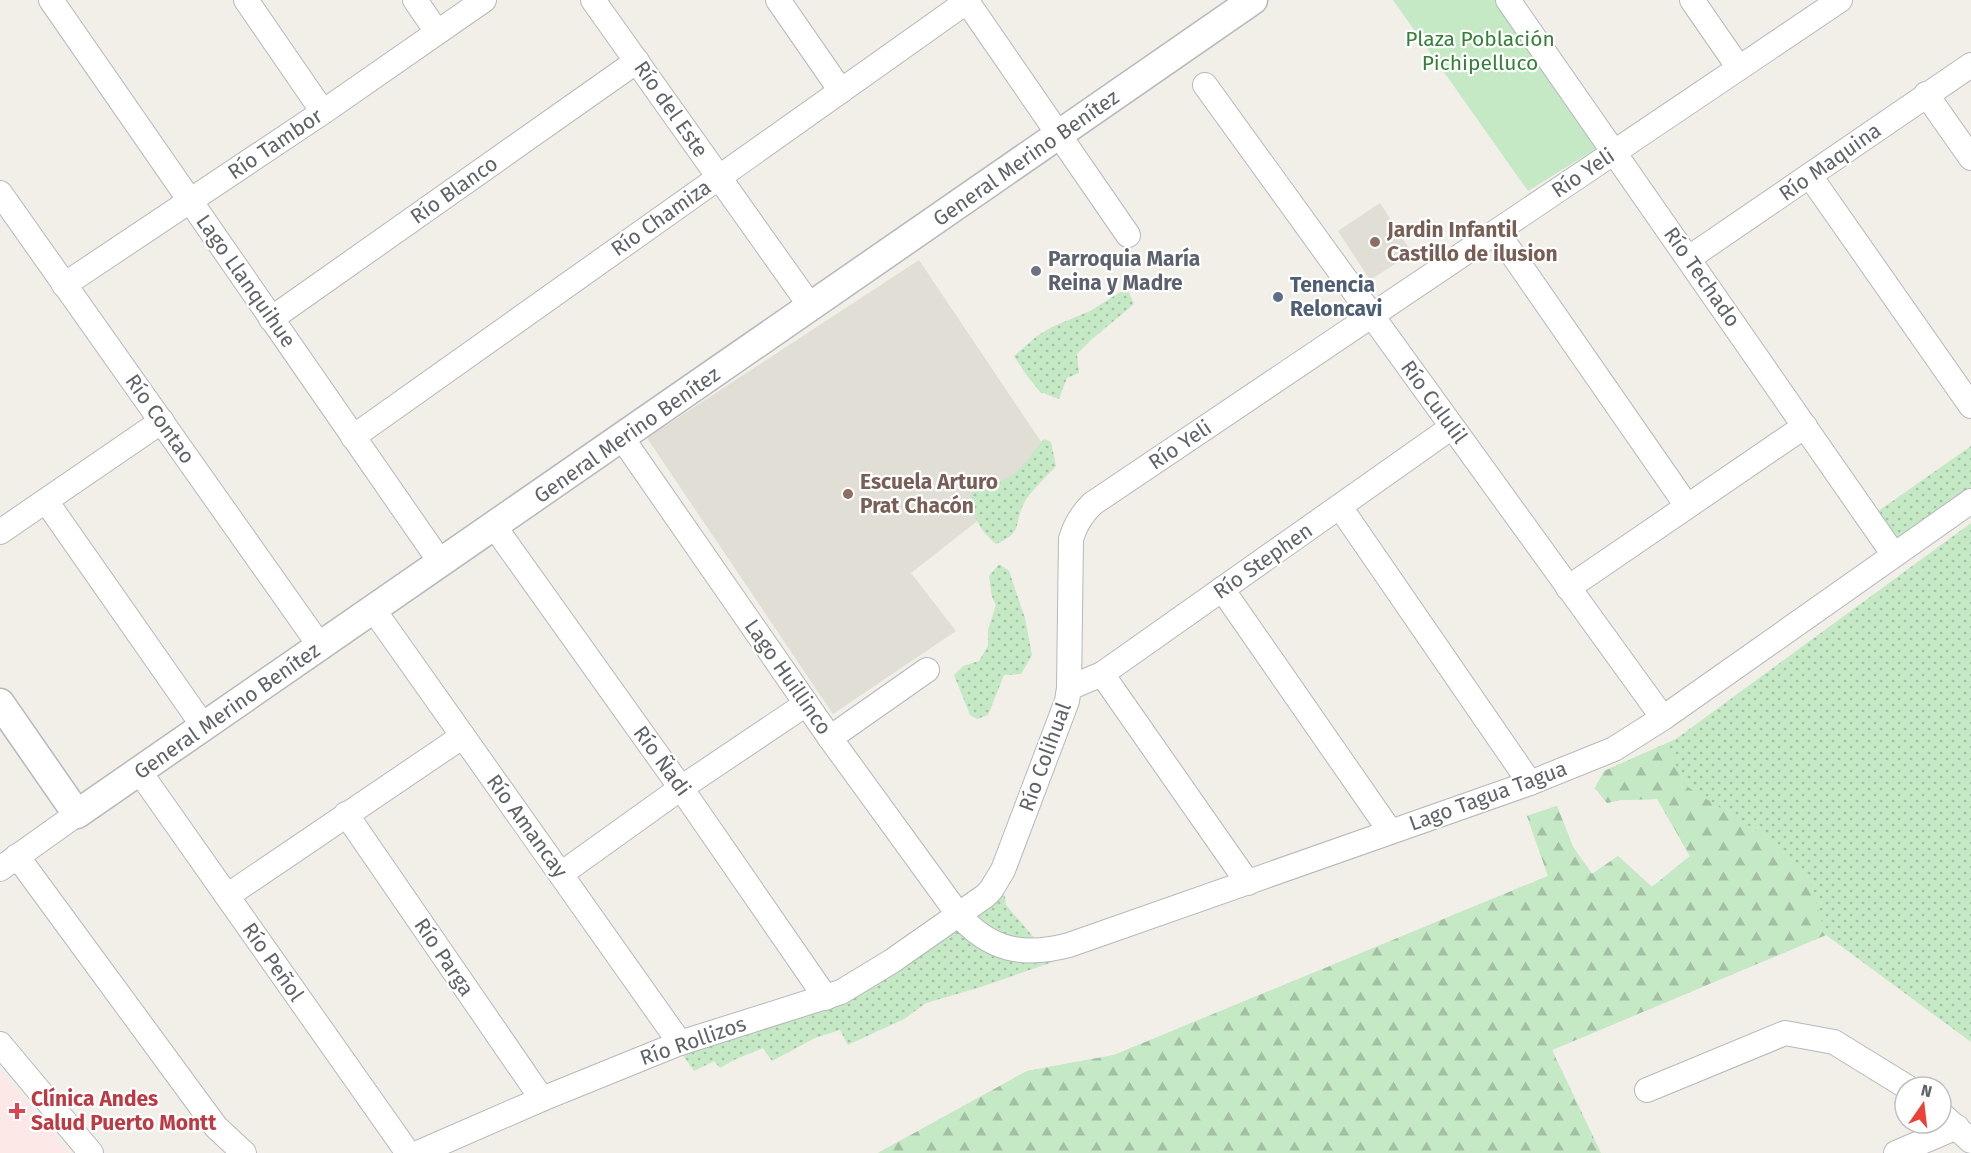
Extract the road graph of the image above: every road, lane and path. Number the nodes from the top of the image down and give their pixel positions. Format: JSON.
{"nodes":[{"id":1,"x":51,"y":0,"type":"edge"},
{"id":2,"x":246,"y":0,"type":"edge"},
{"id":3,"x":415,"y":0,"type":"edge"},
{"id":4,"x":483,"y":0,"type":"edge"},
{"id":5,"x":593,"y":0,"type":"edge"},
{"id":6,"x":778,"y":0,"type":"edge"},
{"id":7,"x":1253,"y":0,"type":"edge"},
{"id":8,"x":1508,"y":0,"type":"edge"},
{"id":9,"x":1692,"y":0,"type":"edge"},
{"id":10,"x":1840,"y":0,"type":"edge"},
{"id":11,"x":967,"y":1,"type":"edge"},
{"id":12,"x":437,"y":32,"type":"junction"},
{"id":13,"x":637,"y":62,"type":"junction"},
{"id":14,"x":1971,"y":65,"type":"edge"},
{"id":15,"x":1739,"y":68,"type":"junction"},
{"id":16,"x":1205,"y":84,"type":"dead end"},
{"id":17,"x":841,"y":91,"type":"junction"},
{"id":18,"x":1926,"y":94,"type":"junction"},
{"id":19,"x":323,"y":112,"type":"junction"},
{"id":20,"x":1059,"y":136,"type":"junction"},
{"id":21,"x":1614,"y":152,"type":"junction"},
{"id":22,"x":1971,"y":158,"type":"edge"},
{"id":23,"x":1810,"y":176,"type":"junction"},
{"id":24,"x":719,"y":177,"type":"junction"},
{"id":25,"x":0,"y":193,"type":"edge"},
{"id":26,"x":190,"y":201,"type":"junction"},
{"id":27,"x":1497,"y":232,"type":"junction"},
{"id":28,"x":1128,"y":235,"type":"dead end"},
{"id":29,"x":1689,"y":258,"type":"junction"},
{"id":30,"x":64,"y":285,"type":"junction"},
{"id":31,"x":811,"y":307,"type":"junction"},
{"id":32,"x":1372,"y":316,"type":"junction"},
{"id":33,"x":271,"y":319,"type":"junction"},
{"id":34,"x":1971,"y":406,"type":"edge"},
{"id":35,"x":162,"y":421,"type":"junction"},
{"id":36,"x":1805,"y":426,"type":"junction"},
{"id":37,"x":1452,"y":427,"type":"junction"},
{"id":38,"x":353,"y":437,"type":"junction"},
{"id":39,"x":622,"y":438,"type":"junction"},
{"id":40,"x":46,"y":501,"type":"junction"},
{"id":41,"x":1971,"y":501,"type":"edge"},
{"id":42,"x":1687,"y":506,"type":"junction"},
{"id":43,"x":1340,"y":507,"type":"junction"},
{"id":44,"x":494,"y":526,"type":"junction"},
{"id":45,"x":0,"y":532,"type":"edge"},
{"id":46,"x":1071,"y":539,"type":"joint"},
{"id":47,"x":1894,"y":555,"type":"junction"},
{"id":48,"x":441,"y":563,"type":"junction"},
{"id":49,"x":1568,"y":588,"type":"junction"},
{"id":50,"x":1222,"y":589,"type":"junction"},
{"id":51,"x":373,"y":609,"type":"junction"},
{"id":52,"x":320,"y":646,"type":"junction"},
{"id":53,"x":927,"y":670,"type":"dead end"},
{"id":54,"x":1102,"y":674,"type":"junction"},
{"id":55,"x":1070,"y":688,"type":"junction"},
{"id":56,"x":0,"y":703,"type":"edge"},
{"id":57,"x":806,"y":704,"type":"junction"},
{"id":58,"x":1663,"y":718,"type":"junction"},
{"id":59,"x":204,"y":727,"type":"junction"},
{"id":60,"x":463,"y":736,"type":"junction"},
{"id":61,"x":830,"y":738,"type":"junction"},
{"id":62,"x":139,"y":771,"type":"junction"},
{"id":63,"x":1530,"y":783,"type":"junction"},
{"id":64,"x":681,"y":788,"type":"junction"},
{"id":65,"x":77,"y":814,"type":"junction"},
{"id":66,"x":346,"y":814,"type":"junction"},
{"id":67,"x":1390,"y":831,"type":"junction"},
{"id":68,"x":9,"y":863,"type":"edge"},
{"id":69,"x":561,"y":874,"type":"junction"},
{"id":70,"x":1248,"y":883,"type":"junction"},
{"id":71,"x":227,"y":896,"type":"junction"},
{"id":72,"x":958,"y":914,"type":"junction"},
{"id":73,"x":826,"y":998,"type":"junction"},
{"id":74,"x":680,"y":1042,"type":"junction"},
{"id":75,"x":0,"y":1044,"type":"edge"},
{"id":76,"x":1893,"y":1078,"type":"edge"},
{"id":77,"x":1647,"y":1090,"type":"dead end"},
{"id":78,"x":542,"y":1099,"type":"junction"},
{"id":79,"x":1956,"y":1127,"type":"edge"},
{"id":80,"x":92,"y":1153,"type":"edge"},
{"id":81,"x":244,"y":1153,"type":"edge"},
{"id":82,"x":408,"y":1153,"type":"edge"},
{"id":83,"x":418,"y":1153,"type":"edge"},
{"id":84,"x":1896,"y":1153,"type":"edge"}],
"edges":[{"from":1,"to":26,"type":"street","name":"Lago Llanquihue"},
{"from":2,"to":19,"type":"street"},
{"from":3,"to":12,"type":"street"},
{"from":4,"to":12,"type":"street","name":"Río Tambor"},
{"from":5,"to":13,"type":"street","name":"Río del Este"},
{"from":6,"to":17,"type":"street"},
{"from":7,"to":20,"type":"street","name":"General Merino Benítez"},
{"from":8,"to":21,"type":"street","name":"Río Techado"},
{"from":9,"to":15,"type":"street"},
{"from":10,"to":15,"type":"street","name":"Río Yeli"},
{"from":11,"to":17,"type":"street","name":"Río Chamiza"},
{"from":11,"to":20,"type":"street"},
{"from":12,"to":19,"type":"street","name":"Río Tambor"},
{"from":13,"to":24,"type":"street","name":"Río del Este"},
{"from":13,"to":33,"type":"street","name":"Río Blanco"},
{"from":14,"to":18,"type":"street","name":"Río Maquina"},
{"from":15,"to":21,"type":"street","name":"Río Yeli"},
{"from":16,"to":32,"type":"street","name":"Río Cululil"},
{"from":17,"to":24,"type":"street","name":"Río Chamiza"},
{"from":18,"to":22,"type":"street"},
{"from":18,"to":23,"type":"street","name":"Río Maquina"},
{"from":19,"to":26,"type":"street","name":"Río Tambor"},
{"from":20,"to":28,"type":"street"},
{"from":20,"to":31,"type":"street","name":"General Merino Benítez"},
{"from":21,"to":27,"type":"street","name":"Río Yeli"},
{"from":21,"to":29,"type":"street","name":"Río Techado"},
{"from":23,"to":29,"type":"street","name":"Río Maquina"},
{"from":23,"to":34,"type":"street"},
{"from":24,"to":31,"type":"street","name":"Río del Este"},
{"from":24,"to":38,"type":"street","name":"Río Chamiza"},
{"from":25,"to":30,"type":"street","name":"Río Contao"},
{"from":26,"to":30,"type":"street","name":"Río Tambor"},
{"from":26,"to":33,"type":"street","name":"Lago Llanquihue"},
{"from":27,"to":32,"type":"street","name":"Río Yeli"},
{"from":27,"to":42,"type":"street"},
{"from":29,"to":36,"type":"street","name":"Río Techado"},
{"from":30,"to":35,"type":"street","name":"Río Contao"},
{"from":31,"to":39,"type":"street","name":"General Merino Benítez"},
{"from":32,"to":37,"type":"street","name":"Río Cululil"},
{"from":32,"to":46,"type":"street","name":"Río Yeli"},
{"from":33,"to":38,"type":"street","name":"Lago Llanquihue"},
{"from":35,"to":40,"type":"street"},
{"from":35,"to":52,"type":"street","name":"Río Contao"},
{"from":36,"to":42,"type":"street"},
{"from":36,"to":47,"type":"street","name":"Río Techado"},
{"from":37,"to":43,"type":"street","name":"Río Stephen"},
{"from":37,"to":49,"type":"street","name":"Río Cululil"},
{"from":38,"to":48,"type":"street","name":"Lago Llanquihue"},
{"from":39,"to":44,"type":"street","name":"General Merino Benítez"},
{"from":39,"to":57,"type":"street","name":"Lago Huillinco"},
{"from":40,"to":45,"type":"street"},
{"from":40,"to":59,"type":"street"},
{"from":41,"to":47,"type":"street","name":"Lago Tagua Tagua"},
{"from":42,"to":49,"type":"street"},
{"from":43,"to":50,"type":"street","name":"Río Stephen"},
{"from":43,"to":63,"type":"street"},
{"from":44,"to":48,"type":"street","name":"General Merino Benítez"},
{"from":44,"to":64,"type":"street","name":"Río Ñadi"},
{"from":46,"to":55,"type":"street","name":"Río Colihual"},
{"from":47,"to":58,"type":"street","name":"Lago Tagua Tagua"},
{"from":48,"to":51,"type":"street","name":"General Merino Benítez"},
{"from":49,"to":58,"type":"street","name":"Río Cululil"},
{"from":50,"to":54,"type":"street","name":"Río Stephen"},
{"from":50,"to":67,"type":"street"},
{"from":51,"to":52,"type":"street","name":"General Merino Benítez"},
{"from":51,"to":60,"type":"street","name":"Río Amancay"},
{"from":52,"to":59,"type":"street","name":"General Merino Benítez"},
{"from":53,"to":61,"type":"street"},
{"from":54,"to":55,"type":"street","name":"Río Stephen"},
{"from":54,"to":70,"type":"street"},
{"from":55,"to":72,"type":"street","name":"Río Colihual"},
{"from":56,"to":65,"type":"street"},
{"from":57,"to":61,"type":"street","name":"Lago Huillinco"},
{"from":57,"to":64,"type":"street"},
{"from":58,"to":63,"type":"street","name":"Lago Tagua Tagua"},
{"from":59,"to":62,"type":"street","name":"General Merino Benítez"},
{"from":60,"to":66,"type":"street"},
{"from":60,"to":69,"type":"street","name":"Río Amancay"},
{"from":61,"to":72,"type":"street","name":"Lago Huillinco"},
{"from":62,"to":65,"type":"street","name":"General Merino Benítez"},
{"from":62,"to":71,"type":"street","name":"Río Peñol"},
{"from":63,"to":67,"type":"street","name":"Lago Tagua Tagua"},
{"from":64,"to":69,"type":"street"},
{"from":64,"to":73,"type":"street","name":"Río Ñadi"},
{"from":65,"to":68,"type":"street","name":"General Merino Benítez"},
{"from":66,"to":71,"type":"street"},
{"from":66,"to":78,"type":"street","name":"Río Parga"},
{"from":67,"to":70,"type":"street","name":"Lago Tagua Tagua"},
{"from":68,"to":81,"type":"street"},
{"from":69,"to":74,"type":"street","name":"Río Amancay"},
{"from":70,"to":72,"type":"street","name":"Lago Tagua Tagua"},
{"from":71,"to":82,"type":"street","name":"Río Peñol"},
{"from":72,"to":73,"type":"street","name":"Río Rollizos"},
{"from":73,"to":74,"type":"street","name":"Río Rollizos"},
{"from":74,"to":78,"type":"street","name":"Río Rollizos"},
{"from":75,"to":80,"type":"street"},
{"from":76,"to":77,"type":"street"},
{"from":78,"to":83,"type":"street","name":"Río Rollizos"},
{"from":79,"to":84,"type":"street"}]}
